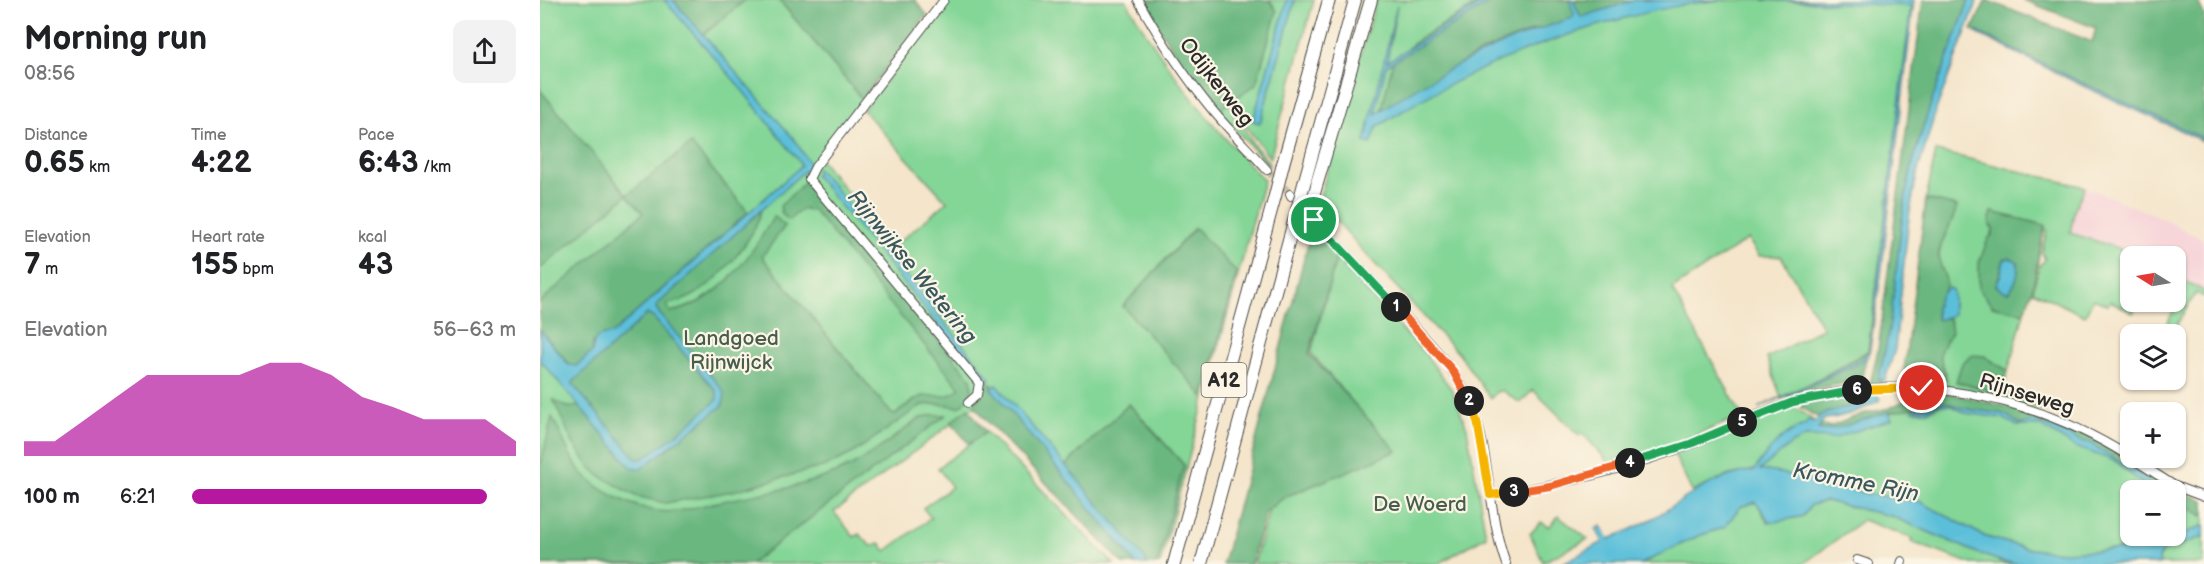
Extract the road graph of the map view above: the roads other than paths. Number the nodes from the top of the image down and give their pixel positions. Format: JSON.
{"nodes":[{"id":1,"x":944,"y":0,"type":"edge"},
{"id":2,"x":1138,"y":0,"type":"edge"},
{"id":3,"x":1329,"y":0,"type":"edge"},
{"id":4,"x":1355,"y":0,"type":"edge"},
{"id":5,"x":1371,"y":0,"type":"edge"},
{"id":6,"x":1268,"y":170,"type":"tunnel mouth"},
{"id":7,"x":1310,"y":220,"type":"junction"},
{"id":8,"x":1286,"y":252,"type":"junction"},
{"id":9,"x":968,"y":403,"type":"dead end"},
{"id":10,"x":2120,"y":451,"type":"edge"},
{"id":11,"x":2147,"y":468,"type":"edge"},
{"id":12,"x":1490,"y":495,"type":"junction"},
{"id":13,"x":2204,"y":497,"type":"edge"},
{"id":14,"x":1857,"y":560,"type":"dead end"},
{"id":15,"x":1174,"y":564,"type":"edge"},
{"id":16,"x":1201,"y":564,"type":"edge"},
{"id":17,"x":1506,"y":564,"type":"edge"},
{"id":18,"x":1869,"y":564,"type":"edge"}],
"edges":[{"from":1,"to":9,"type":"street"},
{"from":2,"to":6,"type":"street","name":"Odijkerweg"},
{"from":3,"to":15,"type":"highway","number":"A12","bridge":true},
{"from":4,"to":8,"type":"highway","number":"A12","bridge":true},
{"from":5,"to":7,"type":"highway","number":"A12","bridge":true},
{"from":7,"to":8,"type":"highway","number":"A12"},
{"from":7,"to":12,"type":"street"},
{"from":8,"to":16,"type":"highway","number":"A12"},
{"from":10,"to":12,"type":"street","name":"Rijnseweg"},
{"from":11,"to":13,"type":"street","name":"Rijnseweg"},
{"from":12,"to":17,"type":"street"},
{"from":14,"to":18,"type":"street"}]}
